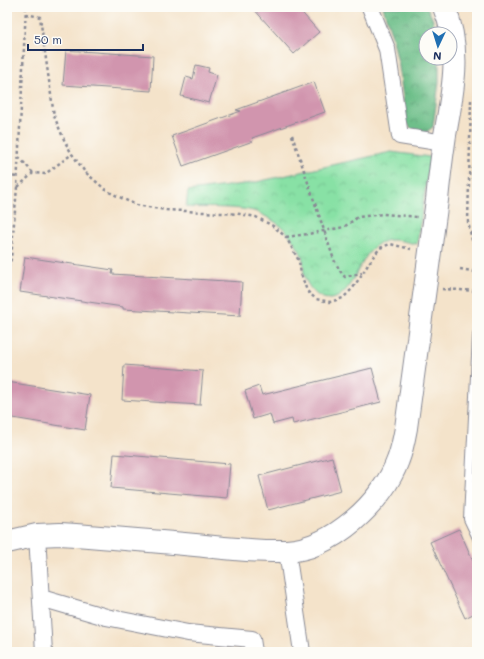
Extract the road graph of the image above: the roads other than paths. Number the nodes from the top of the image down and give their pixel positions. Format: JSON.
{"nodes":[{"id":1,"x":370,"y":7,"type":"edge"},
{"id":2,"x":444,"y":7,"type":"edge"},
{"id":3,"x":444,"y":143,"type":"junction"},
{"id":4,"x":477,"y":335,"type":"edge"},
{"id":5,"x":37,"y":535,"type":"junction"},
{"id":6,"x":477,"y":538,"type":"edge"},
{"id":7,"x":7,"y":542,"type":"edge"},
{"id":8,"x":287,"y":551,"type":"junction"},
{"id":9,"x":41,"y":598,"type":"junction"},
{"id":10,"x":44,"y":652,"type":"edge"},
{"id":11,"x":254,"y":652,"type":"edge"},
{"id":12,"x":302,"y":652,"type":"edge"}],
"edges":[{"from":1,"to":3,"type":"street"},
{"from":2,"to":3,"type":"street"},
{"from":3,"to":8,"type":"street"},
{"from":4,"to":6,"type":"lane"},
{"from":5,"to":7,"type":"street"},
{"from":5,"to":8,"type":"street"},
{"from":5,"to":9,"type":"street"},
{"from":8,"to":12,"type":"street"},
{"from":9,"to":10,"type":"street"},
{"from":9,"to":11,"type":"street"}]}
